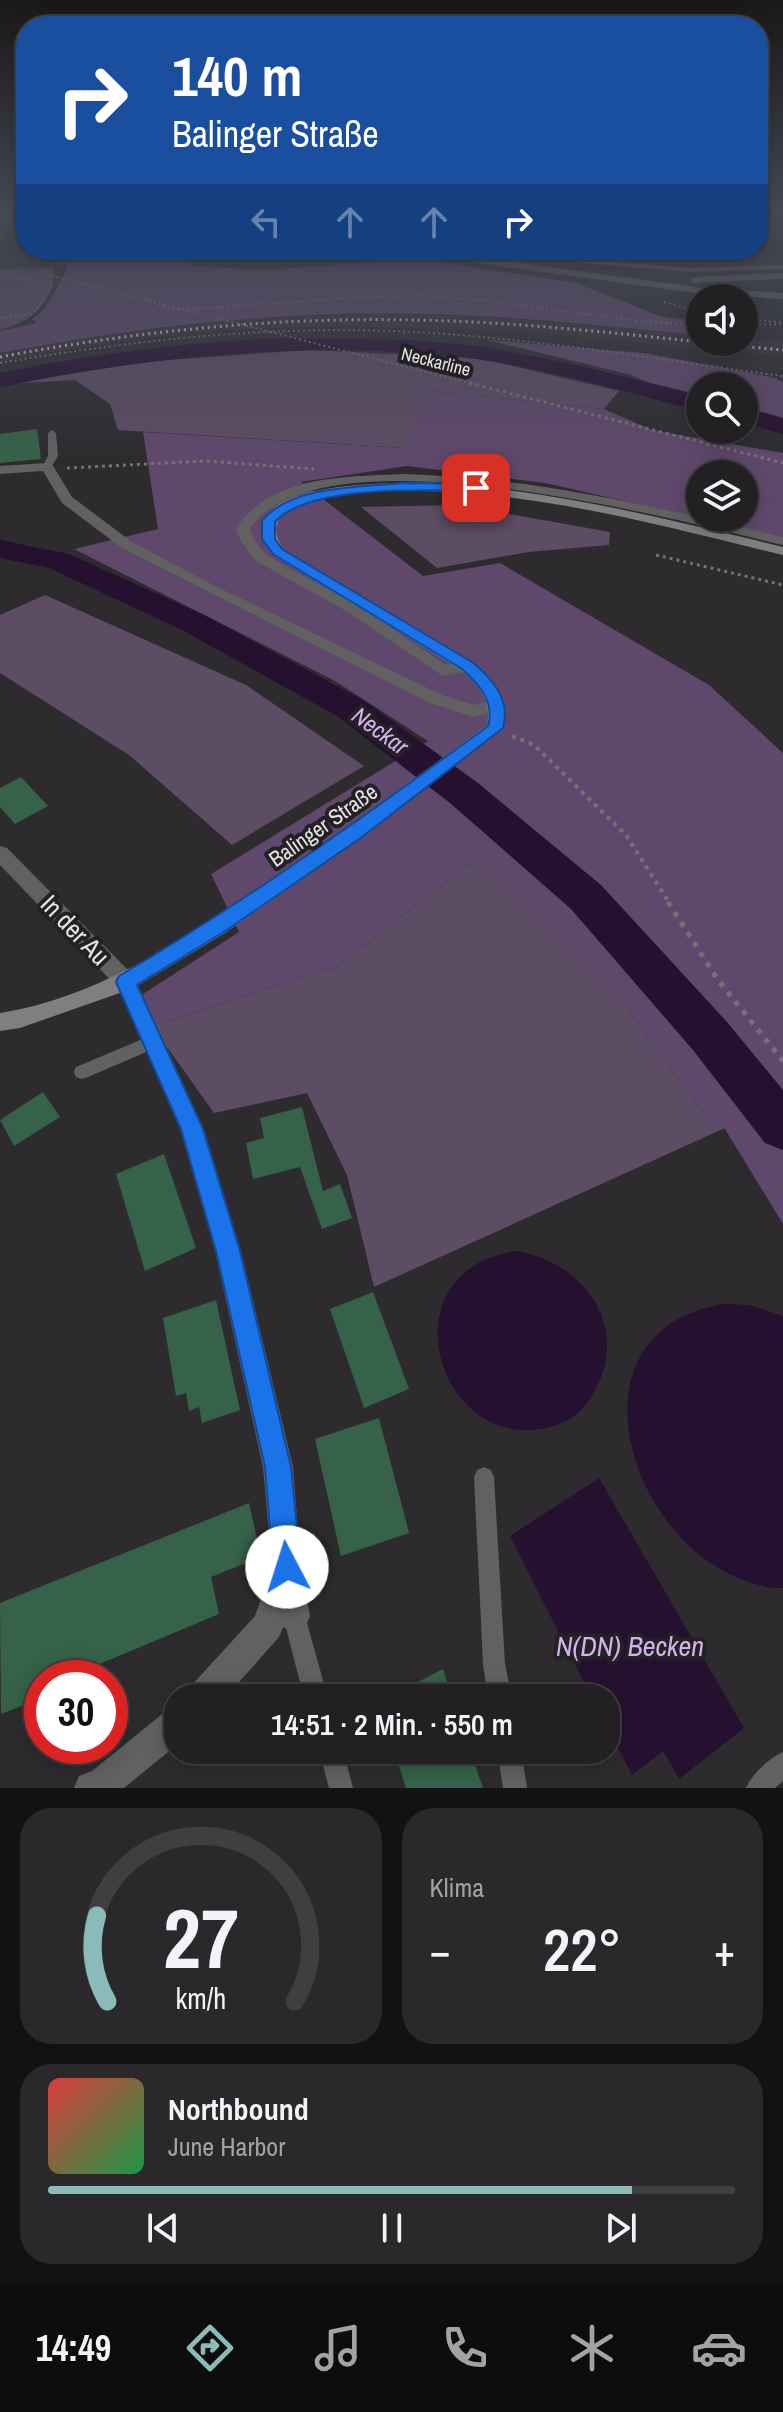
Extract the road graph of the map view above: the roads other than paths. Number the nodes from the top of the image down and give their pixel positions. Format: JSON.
{"nodes":[{"id":1,"x":724,"y":294,"type":"edge"},
{"id":2,"x":783,"y":296,"type":"edge"},
{"id":3,"x":52,"y":433,"type":"dead end"},
{"id":4,"x":47,"y":467,"type":"junction"},
{"id":5,"x":0,"y":470,"type":"edge"},
{"id":6,"x":783,"y":541,"type":"edge"},
{"id":7,"x":783,"y":551,"type":"edge"},
{"id":8,"x":467,"y":666,"type":"junction"},
{"id":9,"x":496,"y":705,"type":"junction"},
{"id":10,"x":0,"y":853,"type":"edge"},
{"id":11,"x":126,"y":982,"type":"junction"},
{"id":12,"x":0,"y":1022,"type":"edge"},
{"id":13,"x":152,"y":1042,"type":"junction"},
{"id":14,"x":82,"y":1072,"type":"dead end"},
{"id":15,"x":484,"y":1477,"type":"dead end"},
{"id":16,"x":287,"y":1567,"type":"junction"},
{"id":17,"x":294,"y":1616,"type":"joint"},
{"id":18,"x":216,"y":1684,"type":"edge"},
{"id":19,"x":312,"y":1684,"type":"edge"},
{"id":20,"x":498,"y":1684,"type":"edge"},
{"id":21,"x":164,"y":1734,"type":"edge"},
{"id":22,"x":335,"y":1764,"type":"edge"},
{"id":23,"x":511,"y":1764,"type":"edge"},
{"id":24,"x":783,"y":1764,"type":"edge"},
{"id":25,"x":91,"y":1788,"type":"edge"},
{"id":26,"x":341,"y":1788,"type":"edge"},
{"id":27,"x":515,"y":1788,"type":"edge"},
{"id":28,"x":758,"y":1788,"type":"edge"}],
"edges":[{"from":1,"to":2,"type":"street"},
{"from":3,"to":4,"type":"lane"},
{"from":4,"to":5,"type":"street"},
{"from":4,"to":9,"type":"street"},
{"from":6,"to":8,"type":"street"},
{"from":7,"to":8,"type":"main road"},
{"from":8,"to":9,"type":"main road"},
{"from":9,"to":11,"type":"main road","name":"Balinger Straße"},
{"from":10,"to":11,"type":"street","name":"In der Au"},
{"from":11,"to":12,"type":"main road","name":"Balinger Straße"},
{"from":11,"to":13,"type":"street","name":"In der Au"},
{"from":13,"to":14,"type":"lane"},
{"from":13,"to":16,"type":"street","name":"In der Au"},
{"from":15,"to":20,"type":"lane"},
{"from":16,"to":17,"type":"street","name":"In der Au"},
{"from":16,"to":18,"type":"street","name":"In der Au"},
{"from":17,"to":19,"type":"lane"},
{"from":21,"to":25,"type":"street"},
{"from":22,"to":26,"type":"lane"},
{"from":23,"to":27,"type":"lane"},
{"from":24,"to":28,"type":"lane"}]}
